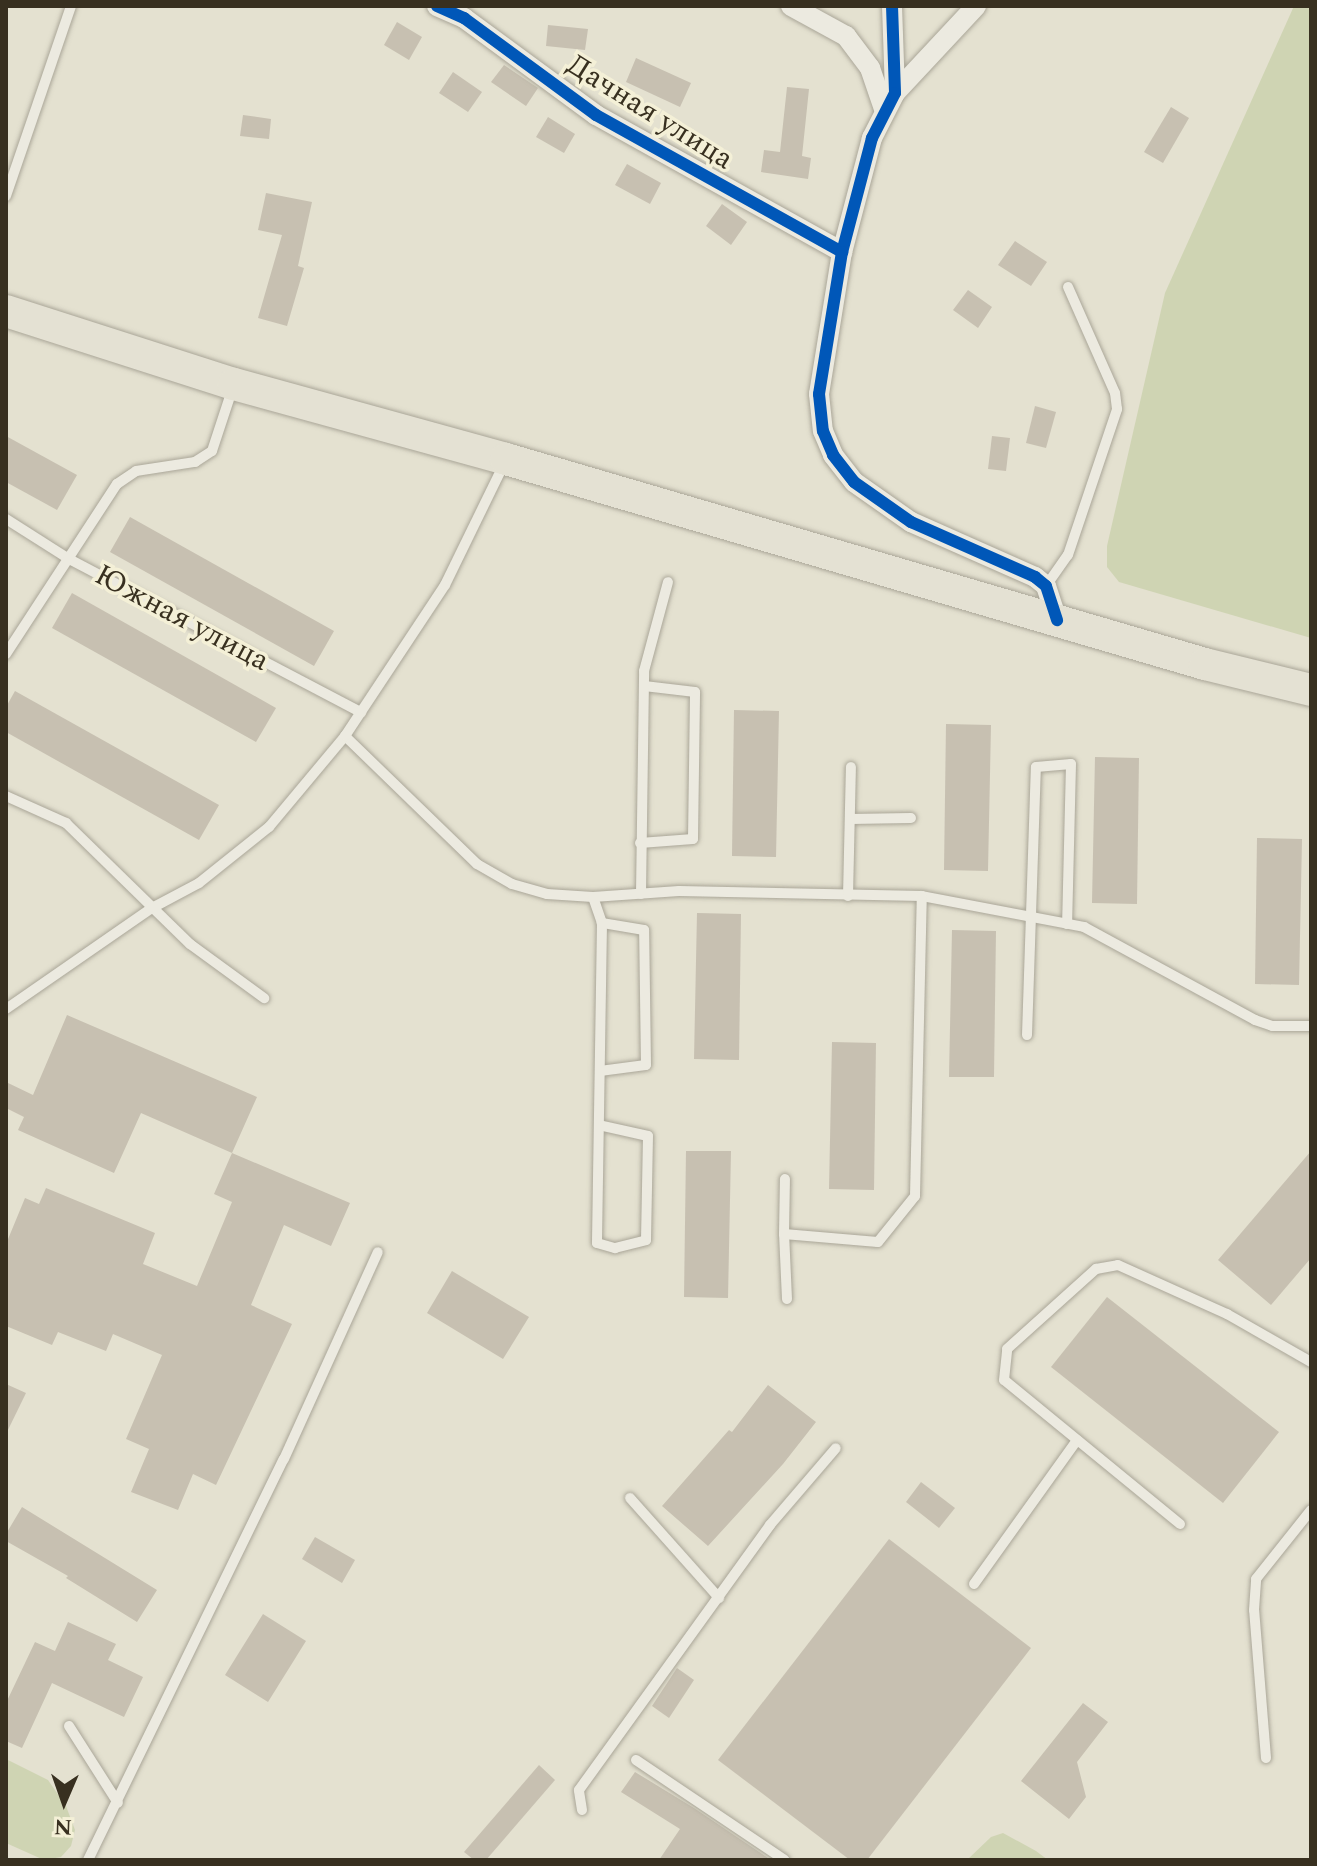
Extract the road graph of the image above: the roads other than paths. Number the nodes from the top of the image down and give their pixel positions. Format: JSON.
{"nodes":[{"id":1,"x":71,"y":6,"type":"edge"},
{"id":2,"x":437,"y":6,"type":"edge"},
{"id":3,"x":791,"y":6,"type":"edge"},
{"id":4,"x":892,"y":6,"type":"edge"},
{"id":5,"x":976,"y":6,"type":"edge"},
{"id":6,"x":890,"y":101,"type":"junction"},
{"id":7,"x":6,"y":196,"type":"edge"},
{"id":8,"x":842,"y":252,"type":"junction"},
{"id":9,"x":1068,"y":287,"type":"dead end"},
{"id":10,"x":6,"y":311,"type":"edge"},
{"id":11,"x":234,"y":384,"type":"junction"},
{"id":12,"x":506,"y":459,"type":"junction"},
{"id":13,"x":6,"y":519,"type":"edge"},
{"id":14,"x":69,"y":559,"type":"junction"},
{"id":15,"x":668,"y":582,"type":"dead end"},
{"id":16,"x":1046,"y":586,"type":"junction"},
{"id":17,"x":1057,"y":620,"type":"junction"},
{"id":18,"x":6,"y":654,"type":"edge"},
{"id":19,"x":644,"y":686,"type":"junction"},
{"id":20,"x":1311,"y":690,"type":"edge"},
{"id":21,"x":361,"y":712,"type":"junction"},
{"id":22,"x":345,"y":736,"type":"junction"},
{"id":23,"x":851,"y":767,"type":"dead end"},
{"id":24,"x":6,"y":796,"type":"edge"},
{"id":25,"x":911,"y":818,"type":"dead end"},
{"id":26,"x":850,"y":819,"type":"junction"},
{"id":27,"x":640,"y":843,"type":"junction"},
{"id":28,"x":641,"y":894,"type":"junction"},
{"id":29,"x":848,"y":896,"type":"junction"},
{"id":30,"x":922,"y":896,"type":"junction"},
{"id":31,"x":593,"y":897,"type":"junction"},
{"id":32,"x":152,"y":908,"type":"junction"},
{"id":33,"x":1031,"y":917,"type":"junction"},
{"id":34,"x":602,"y":923,"type":"junction"},
{"id":35,"x":1067,"y":924,"type":"junction"},
{"id":36,"x":264,"y":998,"type":"dead end"},
{"id":37,"x":6,"y":1009,"type":"edge"},
{"id":38,"x":1311,"y":1026,"type":"edge"},
{"id":39,"x":1027,"y":1035,"type":"dead end"},
{"id":40,"x":600,"y":1071,"type":"junction"},
{"id":41,"x":599,"y":1125,"type":"junction"},
{"id":42,"x":785,"y":1179,"type":"dead end"},
{"id":43,"x":784,"y":1234,"type":"junction"},
{"id":44,"x":378,"y":1252,"type":"dead end"},
{"id":45,"x":787,"y":1299,"type":"dead end"},
{"id":46,"x":1311,"y":1362,"type":"edge"},
{"id":47,"x":1077,"y":1440,"type":"junction"},
{"id":48,"x":836,"y":1448,"type":"dead end"},
{"id":49,"x":630,"y":1498,"type":"dead end"},
{"id":50,"x":1311,"y":1510,"type":"edge"},
{"id":51,"x":1180,"y":1524,"type":"dead end"},
{"id":52,"x":974,"y":1584,"type":"dead end"},
{"id":53,"x":719,"y":1598,"type":"junction"},
{"id":54,"x":69,"y":1726,"type":"dead end"},
{"id":55,"x":1266,"y":1758,"type":"dead end"},
{"id":56,"x":636,"y":1760,"type":"dead end"},
{"id":57,"x":118,"y":1803,"type":"junction"},
{"id":58,"x":582,"y":1810,"type":"dead end"},
{"id":59,"x":88,"y":1860,"type":"edge"},
{"id":60,"x":785,"y":1860,"type":"edge"}],
"edges":[{"from":1,"to":7,"type":"lane"},
{"from":2,"to":8,"type":"street","name":"Дачная улица"},
{"from":3,"to":6,"type":"street"},
{"from":4,"to":6,"type":"street"},
{"from":5,"to":6,"type":"street"},
{"from":6,"to":8,"type":"street"},
{"from":8,"to":16,"type":"street"},
{"from":9,"to":16,"type":"lane"},
{"from":10,"to":11,"type":"main road"},
{"from":11,"to":12,"type":"main road"},
{"from":11,"to":14,"type":"lane"},
{"from":12,"to":17,"type":"main road"},
{"from":12,"to":21,"type":"lane"},
{"from":13,"to":14,"type":"lane","name":"Южная улица"},
{"from":14,"to":18,"type":"lane"},
{"from":14,"to":21,"type":"lane","name":"Южная улица"},
{"from":15,"to":19,"type":"lane"},
{"from":16,"to":17,"type":"street"},
{"from":17,"to":20,"type":"main road"},
{"from":19,"to":27,"type":"lane"},
{"from":19,"to":27,"type":"lane"},
{"from":21,"to":22,"type":"lane"},
{"from":22,"to":31,"type":"lane"},
{"from":22,"to":32,"type":"lane"},
{"from":23,"to":26,"type":"lane"},
{"from":24,"to":32,"type":"lane"},
{"from":25,"to":26,"type":"lane"},
{"from":26,"to":29,"type":"lane"},
{"from":27,"to":28,"type":"lane"},
{"from":28,"to":29,"type":"lane"},
{"from":28,"to":31,"type":"lane"},
{"from":29,"to":30,"type":"lane"},
{"from":30,"to":33,"type":"lane"},
{"from":30,"to":43,"type":"lane"},
{"from":31,"to":34,"type":"lane"},
{"from":32,"to":36,"type":"lane"},
{"from":32,"to":37,"type":"lane"},
{"from":33,"to":35,"type":"lane"},
{"from":33,"to":35,"type":"lane"},
{"from":33,"to":39,"type":"lane"},
{"from":34,"to":40,"type":"lane"},
{"from":34,"to":40,"type":"lane"},
{"from":35,"to":38,"type":"lane"},
{"from":40,"to":41,"type":"lane"},
{"from":41,"to":41,"type":"lane"},
{"from":42,"to":43,"type":"lane"},
{"from":43,"to":45,"type":"lane"},
{"from":44,"to":57,"type":"lane"},
{"from":46,"to":47,"type":"lane"},
{"from":47,"to":51,"type":"lane"},
{"from":47,"to":52,"type":"lane"},
{"from":48,"to":53,"type":"lane"},
{"from":49,"to":53,"type":"lane"},
{"from":50,"to":55,"type":"lane"},
{"from":53,"to":58,"type":"lane"},
{"from":54,"to":57,"type":"lane"},
{"from":56,"to":60,"type":"lane"},
{"from":57,"to":59,"type":"lane"}]}
